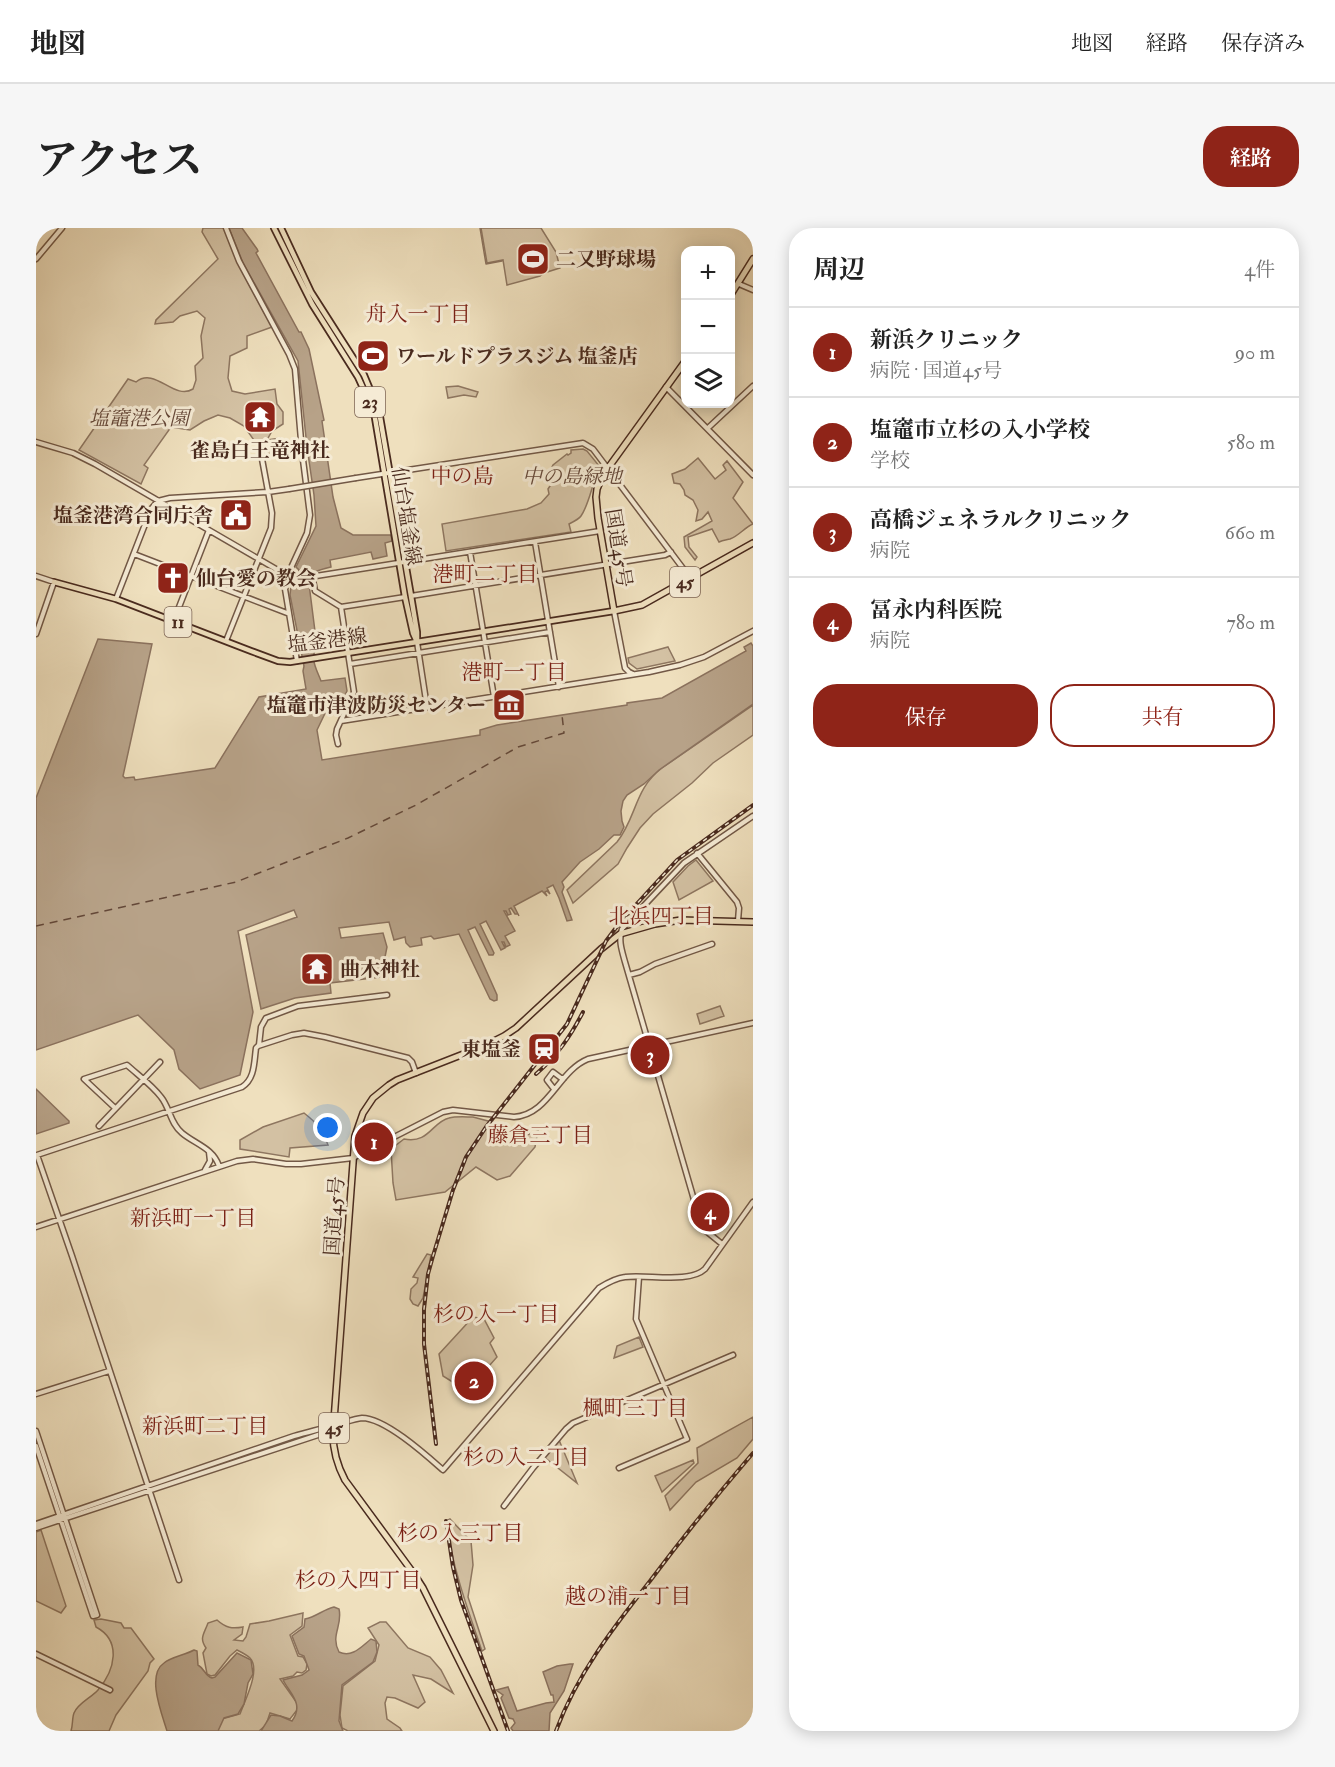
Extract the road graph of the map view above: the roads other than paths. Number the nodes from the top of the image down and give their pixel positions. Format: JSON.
{"nodes":[{"id":1,"x":62,"y":228,"type":"edge"},
{"id":2,"x":226,"y":228,"type":"edge"},
{"id":3,"x":274,"y":228,"type":"edge"},
{"id":4,"x":281,"y":228,"type":"edge"},
{"id":5,"x":36,"y":259,"type":"edge"},
{"id":6,"x":753,"y":259,"type":"edge"},
{"id":7,"x":739,"y":284,"type":"junction"},
{"id":8,"x":735,"y":289,"type":"edge"},
{"id":9,"x":753,"y":290,"type":"edge"},
{"id":10,"x":681,"y":367,"type":"edge"},
{"id":11,"x":753,"y":386,"type":"edge"},
{"id":12,"x":666,"y":387,"type":"junction"},
{"id":13,"x":708,"y":428,"type":"junction"},
{"id":14,"x":36,"y":442,"type":"edge"},
{"id":15,"x":262,"y":459,"type":"dead end"},
{"id":16,"x":607,"y":468,"type":"junction"},
{"id":17,"x":388,"y":473,"type":"junction"},
{"id":18,"x":753,"y":475,"type":"edge"},
{"id":19,"x":268,"y":492,"type":"junction"},
{"id":20,"x":158,"y":501,"type":"junction"},
{"id":21,"x":209,"y":530,"type":"junction"},
{"id":22,"x":601,"y":531,"type":"junction"},
{"id":23,"x":535,"y":542,"type":"junction"},
{"id":24,"x":753,"y":543,"type":"edge"},
{"id":25,"x":470,"y":552,"type":"junction"},
{"id":26,"x":671,"y":552,"type":"junction"},
{"id":27,"x":134,"y":554,"type":"junction"},
{"id":28,"x":258,"y":558,"type":"junction"},
{"id":29,"x":406,"y":561,"type":"junction"},
{"id":30,"x":399,"y":562,"type":"junction"},
{"id":31,"x":606,"y":565,"type":"junction"},
{"id":32,"x":191,"y":575,"type":"junction"},
{"id":33,"x":36,"y":576,"type":"edge"},
{"id":34,"x":288,"y":576,"type":"junction"},
{"id":35,"x":541,"y":576,"type":"junction"},
{"id":36,"x":691,"y":579,"type":"junction"},
{"id":37,"x":54,"y":582,"type":"junction"},
{"id":38,"x":475,"y":586,"type":"junction"},
{"id":39,"x":244,"y":596,"type":"junction"},
{"id":40,"x":408,"y":596,"type":"junction"},
{"id":41,"x":116,"y":599,"type":"junction"},
{"id":42,"x":341,"y":607,"type":"junction"},
{"id":43,"x":614,"y":611,"type":"junction"},
{"id":44,"x":288,"y":613,"type":"junction"},
{"id":45,"x":174,"y":620,"type":"junction"},
{"id":46,"x":549,"y":621,"type":"junction"},
{"id":47,"x":753,"y":631,"type":"edge"},
{"id":48,"x":483,"y":632,"type":"junction"},
{"id":49,"x":550,"y":632,"type":"junction"},
{"id":50,"x":36,"y":634,"type":"edge"},
{"id":51,"x":226,"y":641,"type":"junction"},
{"id":52,"x":417,"y":642,"type":"junction"},
{"id":53,"x":485,"y":642,"type":"junction"},
{"id":54,"x":418,"y":652,"type":"junction"},
{"id":55,"x":348,"y":654,"type":"junction"},
{"id":56,"x":299,"y":661,"type":"junction"},
{"id":57,"x":350,"y":664,"type":"junction"},
{"id":58,"x":637,"y":674,"type":"junction"},
{"id":59,"x":559,"y":687,"type":"junction"},
{"id":60,"x":494,"y":698,"type":"junction"},
{"id":61,"x":427,"y":707,"type":"junction"},
{"id":62,"x":341,"y":721,"type":"junction"},
{"id":63,"x":338,"y":744,"type":"dead end"},
{"id":64,"x":753,"y":816,"type":"edge"},
{"id":65,"x":697,"y":853,"type":"junction"},
{"id":66,"x":738,"y":921,"type":"junction"},
{"id":67,"x":753,"y":921,"type":"edge"},
{"id":68,"x":620,"y":934,"type":"junction"},
{"id":69,"x":712,"y":944,"type":"dead end"},
{"id":70,"x":629,"y":975,"type":"junction"},
{"id":71,"x":387,"y":995,"type":"dead end"},
{"id":72,"x":753,"y":1023,"type":"edge"},
{"id":73,"x":258,"y":1046,"type":"junction"},
{"id":74,"x":649,"y":1046,"type":"junction"},
{"id":75,"x":159,"y":1062,"type":"dead end"},
{"id":76,"x":416,"y":1073,"type":"junction"},
{"id":77,"x":565,"y":1078,"type":"junction"},
{"id":78,"x":142,"y":1079,"type":"junction"},
{"id":79,"x":555,"y":1090,"type":"junction"},
{"id":80,"x":115,"y":1108,"type":"junction"},
{"id":81,"x":168,"y":1110,"type":"junction"},
{"id":82,"x":99,"y":1126,"type":"dead end"},
{"id":83,"x":209,"y":1150,"type":"junction"},
{"id":84,"x":36,"y":1155,"type":"edge"},
{"id":85,"x":353,"y":1158,"type":"junction"},
{"id":86,"x":219,"y":1166,"type":"junction"},
{"id":87,"x":204,"y":1171,"type":"junction"},
{"id":88,"x":753,"y":1202,"type":"edge"},
{"id":89,"x":59,"y":1220,"type":"junction"},
{"id":90,"x":36,"y":1227,"type":"edge"},
{"id":91,"x":722,"y":1244,"type":"junction"},
{"id":92,"x":639,"y":1277,"type":"junction"},
{"id":93,"x":733,"y":1354,"type":"dead end"},
{"id":94,"x":109,"y":1371,"type":"junction"},
{"id":95,"x":663,"y":1384,"type":"junction"},
{"id":96,"x":36,"y":1394,"type":"edge"},
{"id":97,"x":334,"y":1426,"type":"junction"},
{"id":98,"x":36,"y":1431,"type":"edge"},
{"id":99,"x":36,"y":1446,"type":"edge"},
{"id":100,"x":619,"y":1468,"type":"dead end"},
{"id":101,"x":147,"y":1486,"type":"junction"},
{"id":102,"x":149,"y":1491,"type":"junction"},
{"id":103,"x":504,"y":1506,"type":"dead end"},
{"id":104,"x":62,"y":1518,"type":"junction"},
{"id":105,"x":36,"y":1526,"type":"edge"},
{"id":106,"x":179,"y":1580,"type":"dead end"},
{"id":107,"x":36,"y":1654,"type":"edge"},
{"id":108,"x":110,"y":1690,"type":"dead end"},
{"id":109,"x":494,"y":1731,"type":"edge"}],
"edges":[{"from":1,"to":5,"type":"street"},
{"from":2,"to":34,"type":"street"},
{"from":3,"to":17,"type":"main road","name":"仙台塩釜線","number":"23"},
{"from":4,"to":17,"type":"main road","name":"仙台塩釜線","number":"23"},
{"from":6,"to":7,"type":"highway"},
{"from":7,"to":8,"type":"highway"},
{"from":7,"to":9,"type":"street"},
{"from":10,"to":12,"type":"highway","name":"国道45号"},
{"from":11,"to":13,"type":"street"},
{"from":12,"to":13,"type":"street"},
{"from":12,"to":16,"type":"highway","name":"国道45号"},
{"from":13,"to":18,"type":"street"},
{"from":14,"to":20,"type":"street"},
{"from":15,"to":19,"type":"street"},
{"from":16,"to":17,"type":"street"},
{"from":16,"to":22,"type":"highway","name":"国道45号"},
{"from":16,"to":26,"type":"street"},
{"from":17,"to":19,"type":"street","bridge":true},
{"from":17,"to":29,"type":"main road","name":"仙台塩釜線","number":"23"},
{"from":17,"to":30,"type":"main road","name":"仙台塩釜線","number":"23"},
{"from":19,"to":20,"type":"street"},
{"from":19,"to":28,"type":"street"},
{"from":20,"to":21,"type":"street"},
{"from":20,"to":27,"type":"street"},
{"from":21,"to":28,"type":"street"},
{"from":21,"to":32,"type":"street"},
{"from":22,"to":23,"type":"street"},
{"from":22,"to":31,"type":"highway","name":"国道45号"},
{"from":23,"to":25,"type":"street"},
{"from":23,"to":35,"type":"street"},
{"from":24,"to":36,"type":"highway","name":"国道45号","number":"45"},
{"from":25,"to":29,"type":"street"},
{"from":25,"to":38,"type":"street"},
{"from":26,"to":31,"type":"street"},
{"from":26,"to":36,"type":"street"},
{"from":27,"to":32,"type":"street"},
{"from":27,"to":41,"type":"street"},
{"from":28,"to":34,"type":"street"},
{"from":28,"to":39,"type":"street"},
{"from":29,"to":30,"type":"street"},
{"from":29,"to":40,"type":"main road","name":"仙台塩釜線","number":"23"},
{"from":30,"to":40,"type":"main road","name":"仙台塩釜線","number":"23"},
{"from":30,"to":42,"type":"street"},
{"from":31,"to":35,"type":"street"},
{"from":31,"to":43,"type":"highway","name":"国道45号"},
{"from":32,"to":39,"type":"street"},
{"from":32,"to":45,"type":"street"},
{"from":33,"to":37,"type":"street"},
{"from":34,"to":44,"type":"street"},
{"from":35,"to":38,"type":"street"},
{"from":35,"to":46,"type":"street"},
{"from":36,"to":43,"type":"highway","name":"国道45号","number":"45"},
{"from":37,"to":41,"type":"main road","name":"塩釜港線","number":"11"},
{"from":37,"to":50,"type":"street"},
{"from":38,"to":40,"type":"street"},
{"from":38,"to":48,"type":"street"},
{"from":39,"to":44,"type":"street"},
{"from":39,"to":51,"type":"street"},
{"from":40,"to":42,"type":"street"},
{"from":40,"to":52,"type":"main road","name":"仙台塩釜線","number":"23"},
{"from":41,"to":45,"type":"main road","name":"塩釜港線","number":"11"},
{"from":42,"to":55,"type":"street"},
{"from":43,"to":46,"type":"main road","name":"塩釜港線","number":"11"},
{"from":43,"to":58,"type":"street"},
{"from":44,"to":56,"type":"street"},
{"from":45,"to":51,"type":"main road","name":"塩釜港線","number":"11"},
{"from":46,"to":48,"type":"main road","name":"塩釜港線","number":"11"},
{"from":46,"to":49,"type":"street"},
{"from":47,"to":58,"type":"street"},
{"from":48,"to":52,"type":"main road","name":"塩釜港線","number":"11"},
{"from":48,"to":53,"type":"street"},
{"from":49,"to":53,"type":"street"},
{"from":49,"to":59,"type":"street"},
{"from":51,"to":56,"type":"main road","name":"塩釜港線","number":"11"},
{"from":52,"to":54,"type":"street"},
{"from":52,"to":55,"type":"main road","name":"塩釜港線","number":"11"},
{"from":53,"to":54,"type":"street"},
{"from":53,"to":60,"type":"street"},
{"from":54,"to":57,"type":"street"},
{"from":54,"to":61,"type":"street"},
{"from":55,"to":56,"type":"main road","name":"塩釜港線","number":"11"},
{"from":55,"to":57,"type":"street"},
{"from":57,"to":62,"type":"street"},
{"from":58,"to":59,"type":"street"},
{"from":59,"to":60,"type":"street"},
{"from":60,"to":61,"type":"street"},
{"from":61,"to":62,"type":"street"},
{"from":62,"to":63,"type":"street"},
{"from":64,"to":65,"type":"street"},
{"from":65,"to":66,"type":"street"},
{"from":65,"to":68,"type":"street"},
{"from":66,"to":67,"type":"highway","name":"国道45号","number":"45"},
{"from":66,"to":68,"type":"highway","name":"国道45号","number":"45"},
{"from":68,"to":70,"type":"street"},
{"from":68,"to":76,"type":"highway","name":"国道45号","number":"45"},
{"from":69,"to":70,"type":"street"},
{"from":70,"to":74,"type":"street"},
{"from":71,"to":73,"type":"street"},
{"from":72,"to":74,"type":"street"},
{"from":73,"to":76,"type":"street"},
{"from":73,"to":81,"type":"street"},
{"from":74,"to":77,"type":"street"},
{"from":74,"to":91,"type":"street"},
{"from":75,"to":78,"type":"street"},
{"from":76,"to":85,"type":"highway","name":"国道45号","number":"45"},
{"from":77,"to":79,"type":"street"},
{"from":77,"to":79,"type":"street"},
{"from":78,"to":80,"type":"street"},
{"from":78,"to":80,"type":"street"},
{"from":78,"to":81,"type":"street"},
{"from":79,"to":85,"type":"street"},
{"from":80,"to":82,"type":"street"},
{"from":81,"to":83,"type":"street"},
{"from":81,"to":84,"type":"street"},
{"from":83,"to":86,"type":"street"},
{"from":83,"to":87,"type":"street"},
{"from":84,"to":89,"type":"street"},
{"from":85,"to":86,"type":"street"},
{"from":85,"to":97,"type":"highway","name":"国道45号","number":"45"},
{"from":86,"to":87,"type":"street"},
{"from":87,"to":89,"type":"street"},
{"from":88,"to":91,"type":"street"},
{"from":89,"to":90,"type":"street"},
{"from":89,"to":94,"type":"street"},
{"from":91,"to":92,"type":"street"},
{"from":92,"to":95,"type":"street"},
{"from":92,"to":97,"type":"street"},
{"from":93,"to":95,"type":"street"},
{"from":94,"to":96,"type":"street"},
{"from":94,"to":101,"type":"street"},
{"from":95,"to":100,"type":"street"},
{"from":95,"to":103,"type":"street"},
{"from":97,"to":101,"type":"street"},
{"from":97,"to":102,"type":"street"},
{"from":97,"to":109,"type":"highway","name":"国道45号","number":"45"},
{"from":98,"to":104,"type":"street"},
{"from":99,"to":104,"type":"street"},
{"from":101,"to":102,"type":"street"},
{"from":101,"to":104,"type":"street"},
{"from":102,"to":104,"type":"street"},
{"from":102,"to":106,"type":"street"},
{"from":104,"to":104,"type":"street"},
{"from":104,"to":105,"type":"street"},
{"from":107,"to":108,"type":"street"}]}
